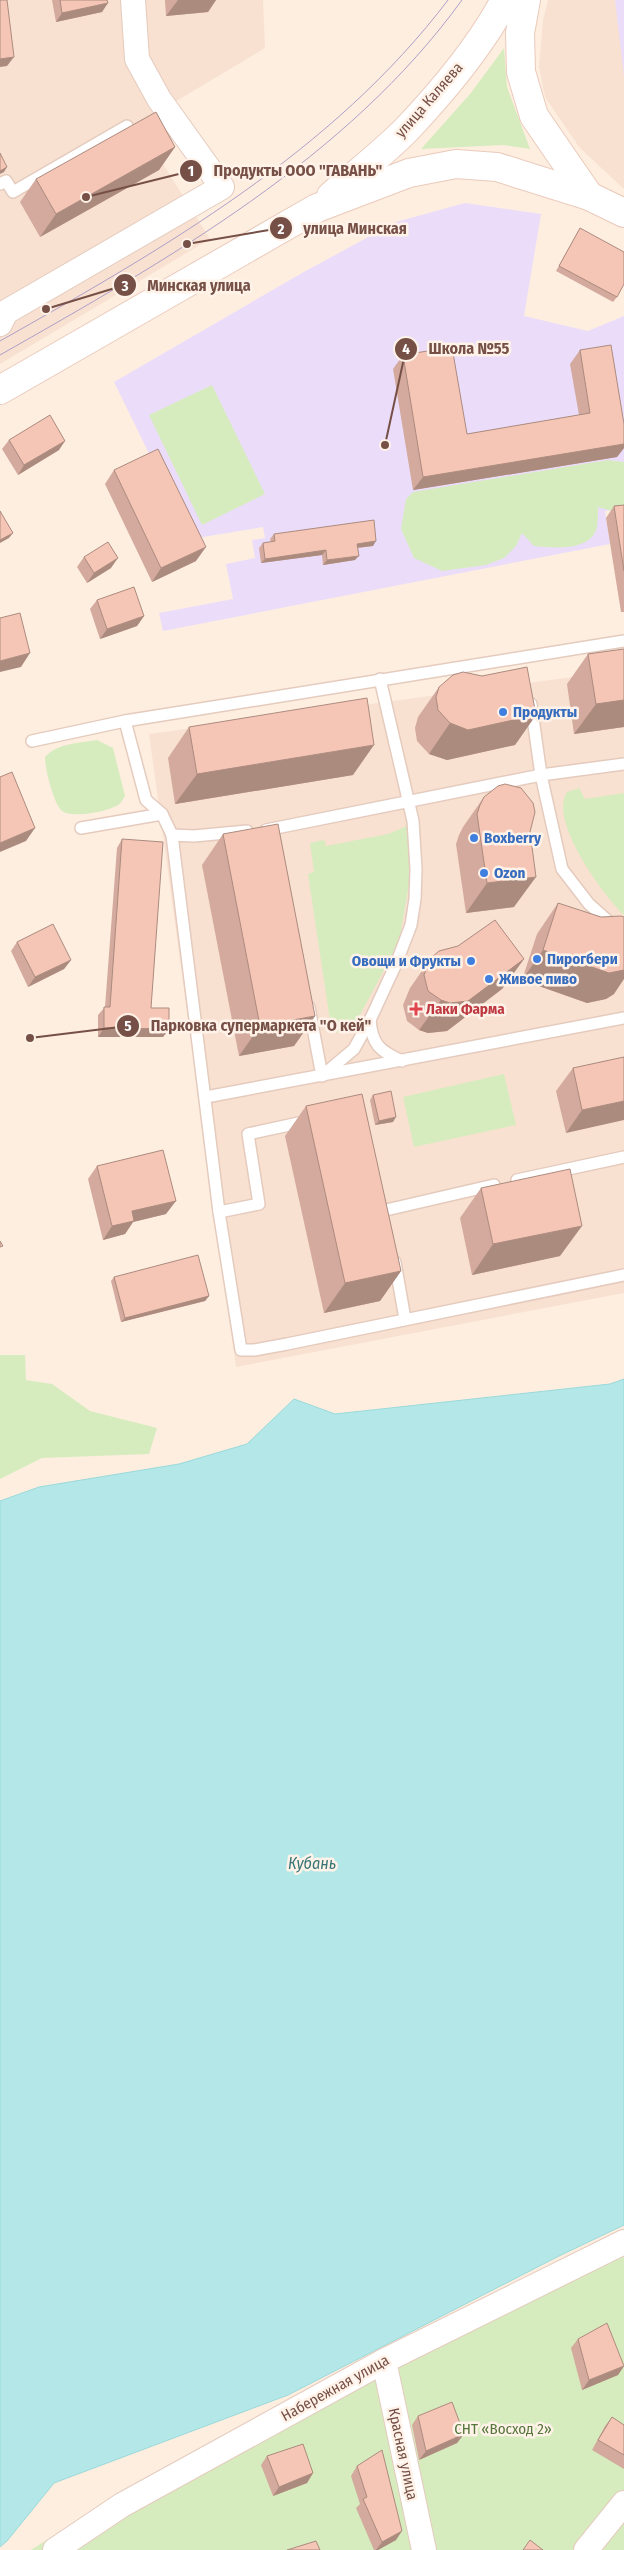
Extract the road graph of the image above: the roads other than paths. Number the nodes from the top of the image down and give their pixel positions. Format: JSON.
{"nodes":[{"id":1,"x":133,"y":0,"type":"edge"},
{"id":2,"x":505,"y":0,"type":"edge"},
{"id":3,"x":526,"y":0,"type":"edge"},
{"id":4,"x":126,"y":126,"type":"edge"},
{"id":5,"x":0,"y":184,"type":"edge"},
{"id":6,"x":589,"y":196,"type":"junction"},
{"id":7,"x":317,"y":208,"type":"junction"},
{"id":8,"x":624,"y":213,"type":"edge"},
{"id":9,"x":2,"y":312,"type":"edge"},
{"id":10,"x":0,"y":390,"type":"edge"},
{"id":11,"x":624,"y":641,"type":"edge"},
{"id":12,"x":380,"y":679,"type":"junction"},
{"id":13,"x":530,"y":692,"type":"edge"},
{"id":14,"x":125,"y":721,"type":"junction"},
{"id":15,"x":32,"y":741,"type":"dead end"},
{"id":16,"x":624,"y":764,"type":"edge"},
{"id":17,"x":541,"y":776,"type":"junction"},
{"id":18,"x":408,"y":802,"type":"junction"},
{"id":19,"x":162,"y":814,"type":"junction"},
{"id":20,"x":81,"y":828,"type":"dead end"},
{"id":21,"x":172,"y":834,"type":"junction"},
{"id":22,"x":624,"y":935,"type":"edge"},
{"id":23,"x":306,"y":992,"type":"edge"},
{"id":24,"x":624,"y":1018,"type":"edge"},
{"id":25,"x":370,"y":1020,"type":"junction"},
{"id":26,"x":402,"y":1060,"type":"junction"},
{"id":27,"x":322,"y":1076,"type":"junction"},
{"id":28,"x":206,"y":1097,"type":"junction"},
{"id":29,"x":315,"y":1120,"type":"edge"},
{"id":30,"x":624,"y":1157,"type":"edge"},
{"id":31,"x":386,"y":1210,"type":"edge"},
{"id":32,"x":219,"y":1212,"type":"junction"},
{"id":33,"x":392,"y":1246,"type":"edge"},
{"id":34,"x":624,"y":1275,"type":"edge"},
{"id":35,"x":405,"y":1319,"type":"junction"},
{"id":36,"x":624,"y":2242,"type":"edge"},
{"id":37,"x":384,"y":2361,"type":"junction"},
{"id":38,"x":624,"y":2503,"type":"edge"},
{"id":39,"x":421,"y":2549,"type":"edge"},
{"id":40,"x":55,"y":2550,"type":"edge"},
{"id":41,"x":586,"y":2550,"type":"edge"}],
"edges":[{"from":1,"to":9,"type":"street"},
{"from":2,"to":7,"type":"main road","name":"улица Каляева"},
{"from":3,"to":6,"type":"main road"},
{"from":4,"to":5,"type":"lane"},
{"from":6,"to":7,"type":"main road"},
{"from":6,"to":8,"type":"main road"},
{"from":7,"to":10,"type":"main road"},
{"from":11,"to":12,"type":"lane"},
{"from":12,"to":14,"type":"lane"},
{"from":12,"to":18,"type":"lane"},
{"from":13,"to":17,"type":"lane"},
{"from":14,"to":15,"type":"lane"},
{"from":14,"to":19,"type":"lane"},
{"from":16,"to":17,"type":"lane"},
{"from":17,"to":18,"type":"lane"},
{"from":17,"to":22,"type":"lane"},
{"from":18,"to":21,"type":"lane"},
{"from":18,"to":25,"type":"lane"},
{"from":19,"to":20,"type":"lane"},
{"from":19,"to":21,"type":"lane"},
{"from":21,"to":28,"type":"lane"},
{"from":23,"to":27,"type":"lane"},
{"from":24,"to":26,"type":"lane"},
{"from":25,"to":26,"type":"lane"},
{"from":25,"to":27,"type":"lane"},
{"from":26,"to":27,"type":"lane"},
{"from":27,"to":28,"type":"lane"},
{"from":28,"to":32,"type":"lane"},
{"from":29,"to":32,"type":"lane"},
{"from":30,"to":31,"type":"lane"},
{"from":32,"to":35,"type":"lane"},
{"from":33,"to":35,"type":"lane"},
{"from":34,"to":35,"type":"lane"},
{"from":36,"to":37,"type":"street","name":"Набережная улица"},
{"from":37,"to":39,"type":"street","name":"Красная улица"},
{"from":37,"to":40,"type":"street","name":"Набережная улица"},
{"from":38,"to":41,"type":"street"}]}
